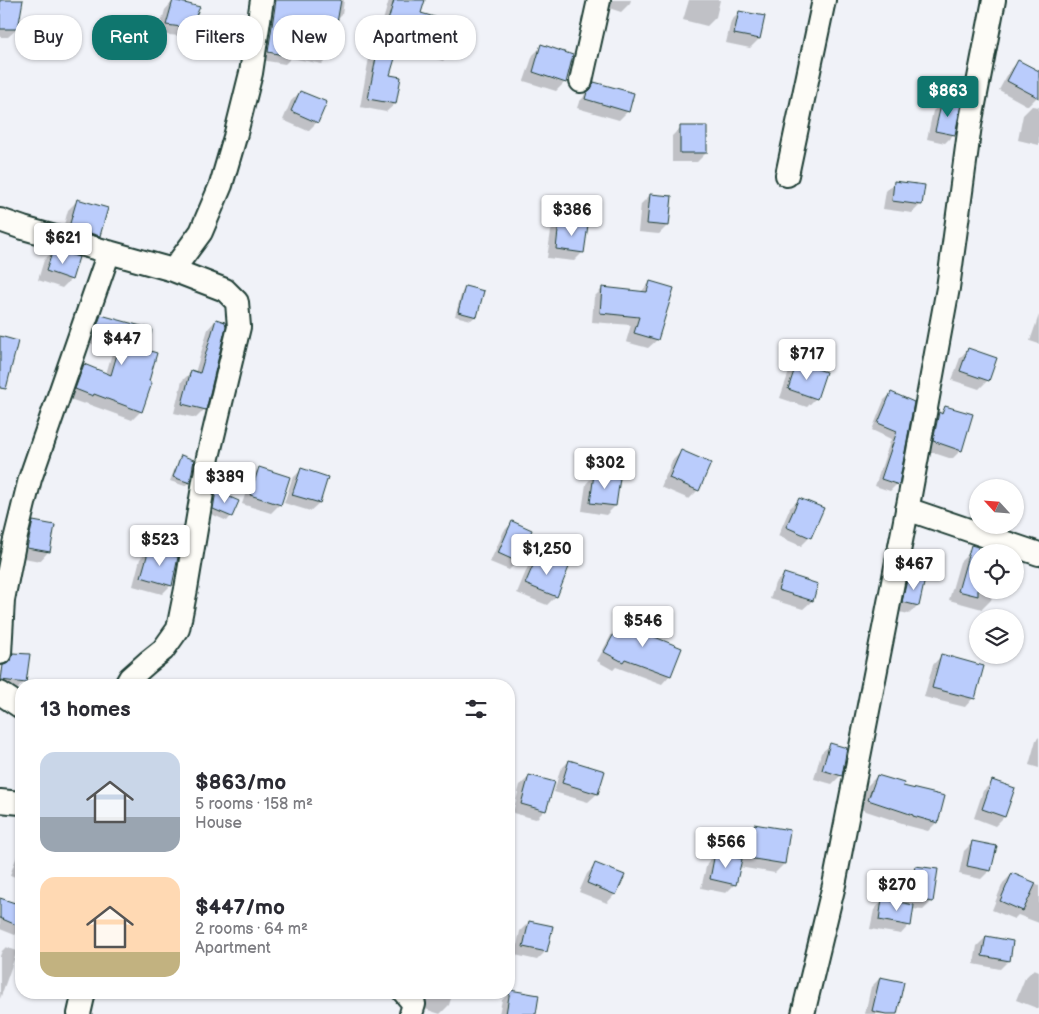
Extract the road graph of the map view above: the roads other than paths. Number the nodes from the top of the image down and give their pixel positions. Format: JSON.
{"nodes":[{"id":1,"x":262,"y":0,"type":"edge"},
{"id":2,"x":599,"y":0,"type":"edge"},
{"id":3,"x":994,"y":0,"type":"edge"},
{"id":4,"x":821,"y":1,"type":"edge"},
{"id":5,"x":581,"y":80,"type":"dead end"},
{"id":6,"x":787,"y":175,"type":"dead end"},
{"id":7,"x":0,"y":220,"type":"edge"},
{"id":8,"x":108,"y":252,"type":"junction"},
{"id":9,"x":173,"y":270,"type":"junction"},
{"id":10,"x":907,"y":509,"type":"junction"},
{"id":11,"x":1039,"y":554,"type":"edge"},
{"id":12,"x":0,"y":653,"type":"edge"},
{"id":13,"x":129,"y":679,"type":"edge"},
{"id":14,"x":0,"y":693,"type":"edge"},
{"id":15,"x":15,"y":704,"type":"edge"},
{"id":16,"x":0,"y":802,"type":"edge"},
{"id":17,"x":15,"y":803,"type":"edge"},
{"id":18,"x":82,"y":999,"type":"edge"},
{"id":19,"x":410,"y":999,"type":"edge"},
{"id":20,"x":79,"y":1014,"type":"edge"},
{"id":21,"x":411,"y":1014,"type":"edge"},
{"id":22,"x":803,"y":1014,"type":"edge"}],
"edges":[{"from":1,"to":9,"type":"street"},
{"from":2,"to":5,"type":"street"},
{"from":3,"to":10,"type":"street"},
{"from":4,"to":6,"type":"street"},
{"from":7,"to":8,"type":"street"},
{"from":8,"to":9,"type":"street"},
{"from":8,"to":12,"type":"street"},
{"from":9,"to":13,"type":"street"},
{"from":10,"to":11,"type":"street"},
{"from":10,"to":22,"type":"street"},
{"from":14,"to":15,"type":"street"},
{"from":16,"to":17,"type":"street"},
{"from":18,"to":20,"type":"street"},
{"from":19,"to":21,"type":"street"}]}
